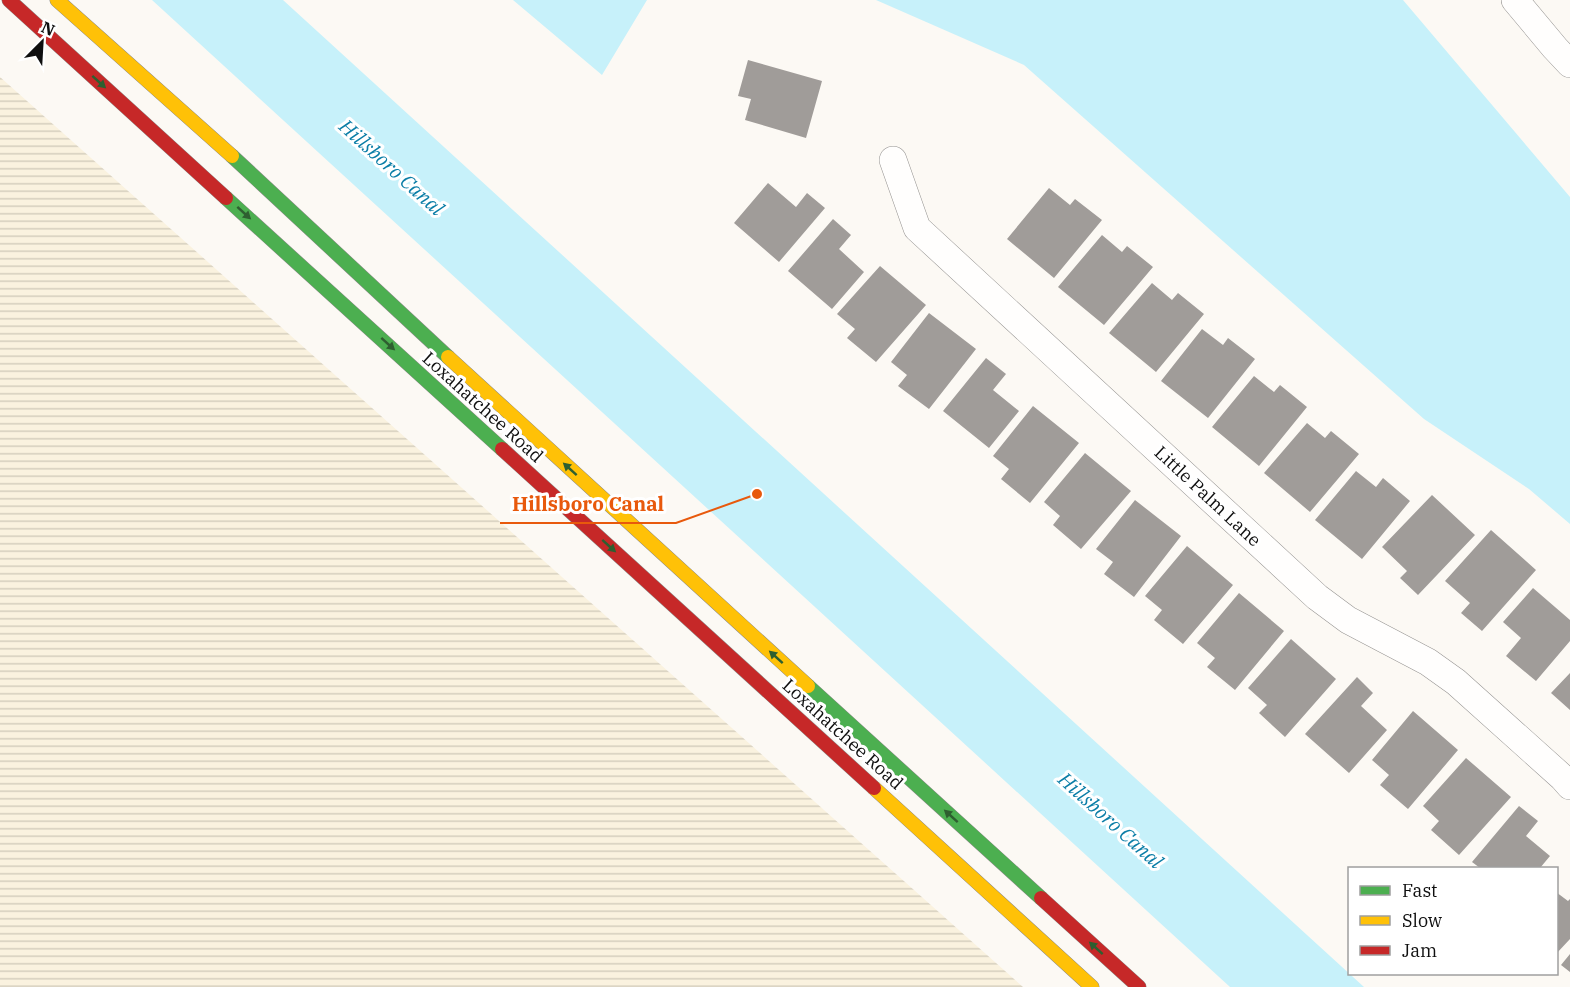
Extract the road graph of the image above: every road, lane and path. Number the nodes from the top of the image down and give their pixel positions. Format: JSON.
{"nodes":[{"id":1,"x":9,"y":0,"type":"edge"},
{"id":2,"x":57,"y":0,"type":"edge"},
{"id":3,"x":1515,"y":0,"type":"edge"},
{"id":4,"x":1570,"y":64,"type":"edge"},
{"id":5,"x":893,"y":160,"type":"dead end"},
{"id":6,"x":1570,"y":786,"type":"edge"},
{"id":7,"x":1092,"y":987,"type":"edge"},
{"id":8,"x":1139,"y":987,"type":"edge"}],
"edges":[{"from":1,"to":7,"type":"main road","name":"Loxahatchee Road","one_way":true},
{"from":8,"to":2,"type":"main road","name":"Loxahatchee Road","one_way":true},
{"from":3,"to":4,"type":"street"},
{"from":5,"to":6,"type":"street","name":"Little Palm Lane"}]}
